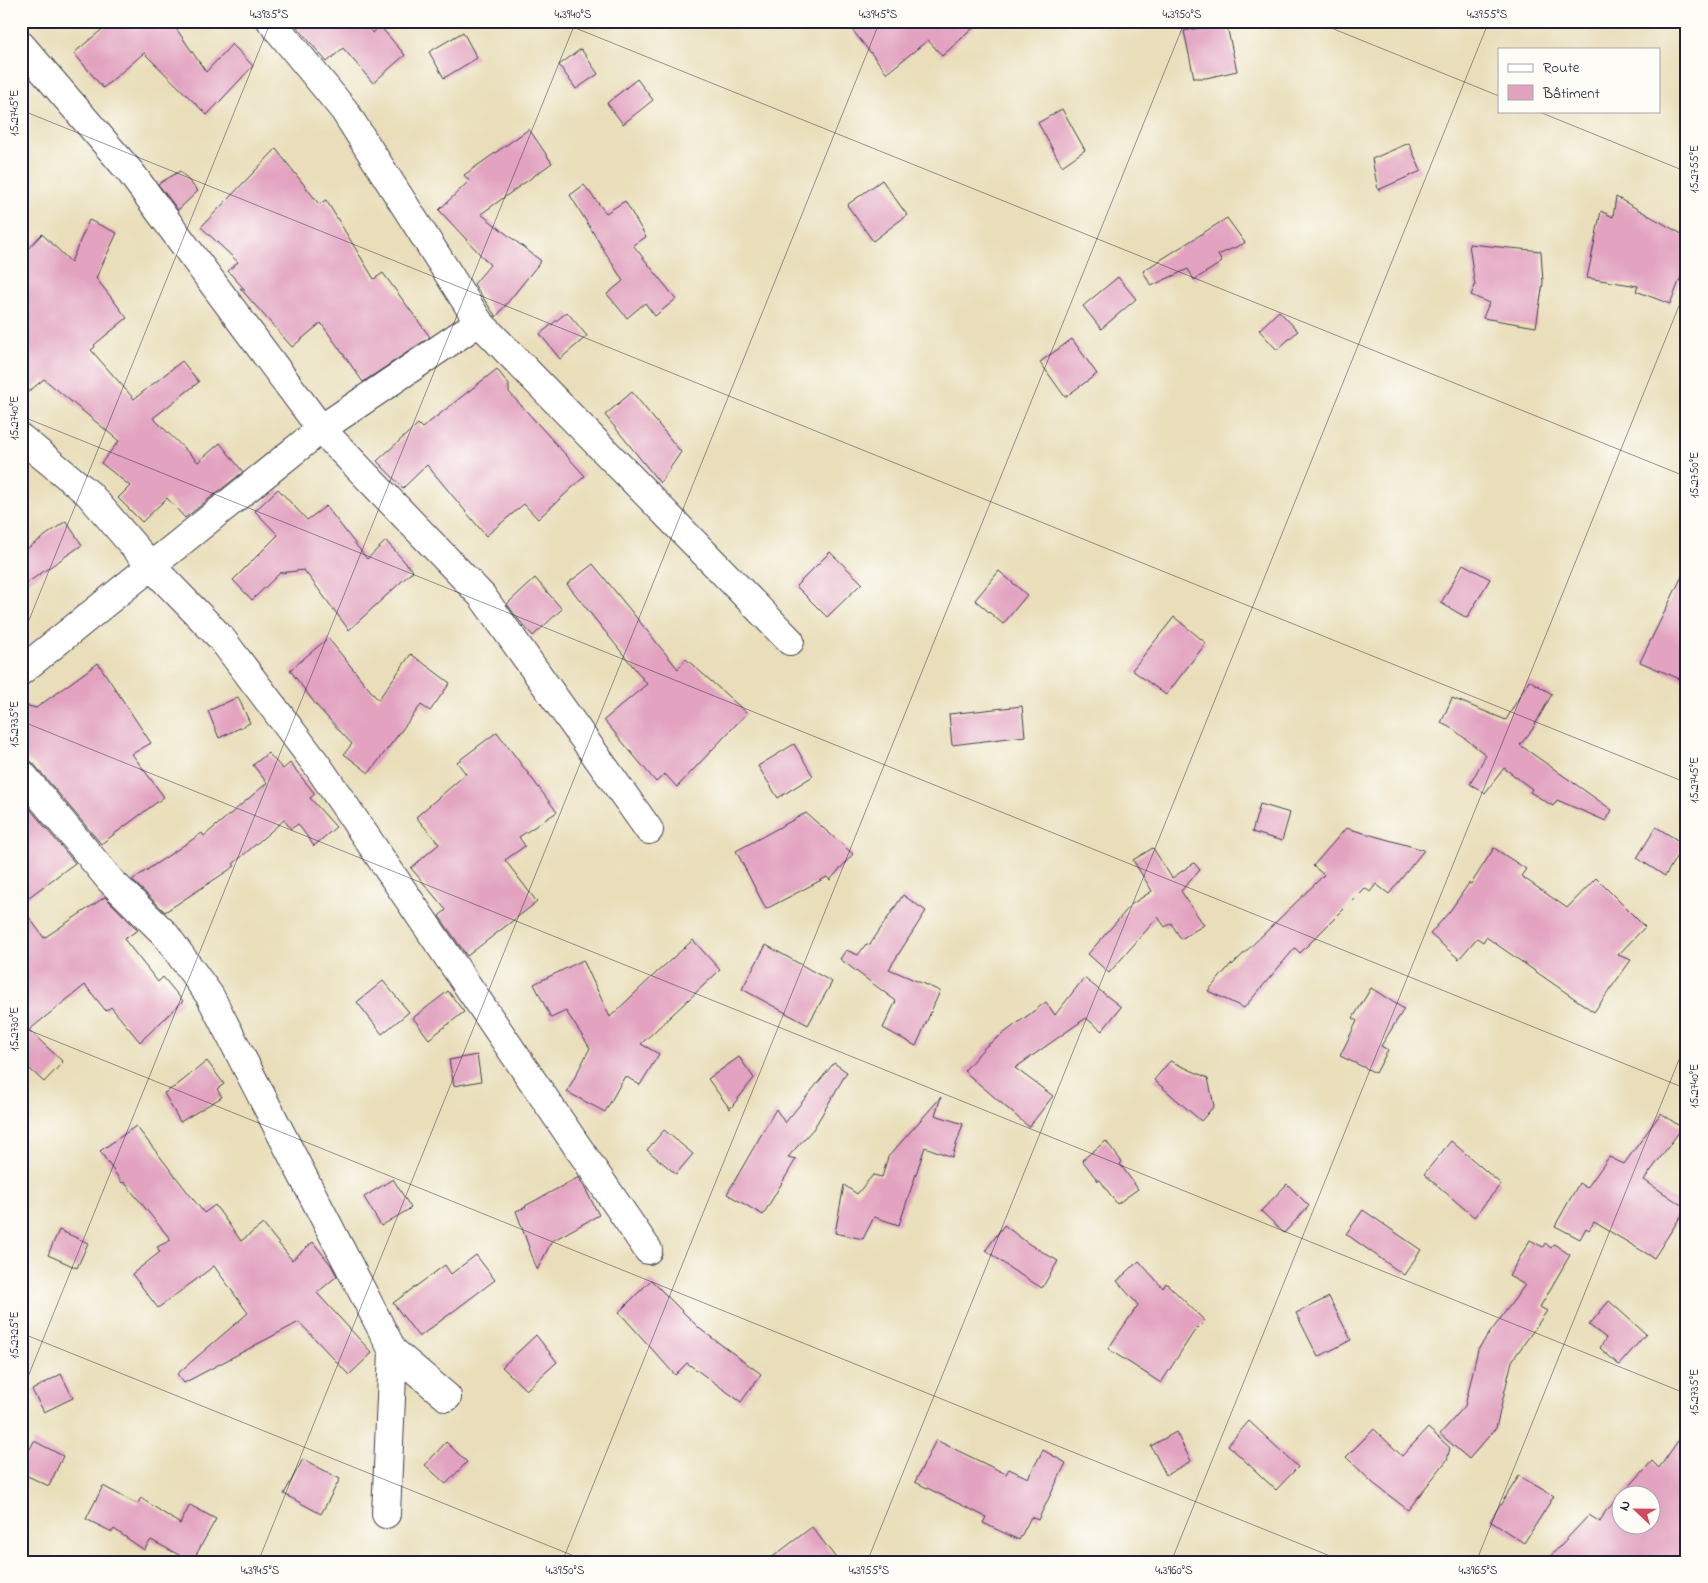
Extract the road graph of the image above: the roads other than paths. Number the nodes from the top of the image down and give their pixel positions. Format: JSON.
{"nodes":[{"id":1,"x":271,"y":21,"type":"edge"},
{"id":2,"x":21,"y":45,"type":"edge"},
{"id":3,"x":479,"y":322,"type":"junction"},
{"id":4,"x":321,"y":429,"type":"junction"},
{"id":5,"x":21,"y":438,"type":"edge"},
{"id":6,"x":151,"y":566,"type":"junction"},
{"id":7,"x":790,"y":641,"type":"dead end"},
{"id":8,"x":21,"y":671,"type":"edge"},
{"id":9,"x":21,"y":773,"type":"edge"},
{"id":10,"x":649,"y":830,"type":"dead end"},
{"id":11,"x":648,"y":1250,"type":"dead end"},
{"id":12,"x":393,"y":1351,"type":"junction"},
{"id":13,"x":447,"y":1397,"type":"dead end"},
{"id":14,"x":386,"y":1514,"type":"dead end"}],
"edges":[{"from":1,"to":3,"type":"street"},
{"from":2,"to":4,"type":"street"},
{"from":3,"to":4,"type":"street"},
{"from":3,"to":7,"type":"street"},
{"from":4,"to":6,"type":"street"},
{"from":4,"to":10,"type":"street"},
{"from":5,"to":6,"type":"street"},
{"from":6,"to":8,"type":"street"},
{"from":6,"to":11,"type":"street"},
{"from":9,"to":12,"type":"street"},
{"from":12,"to":13,"type":"street"},
{"from":12,"to":14,"type":"street"}]}
